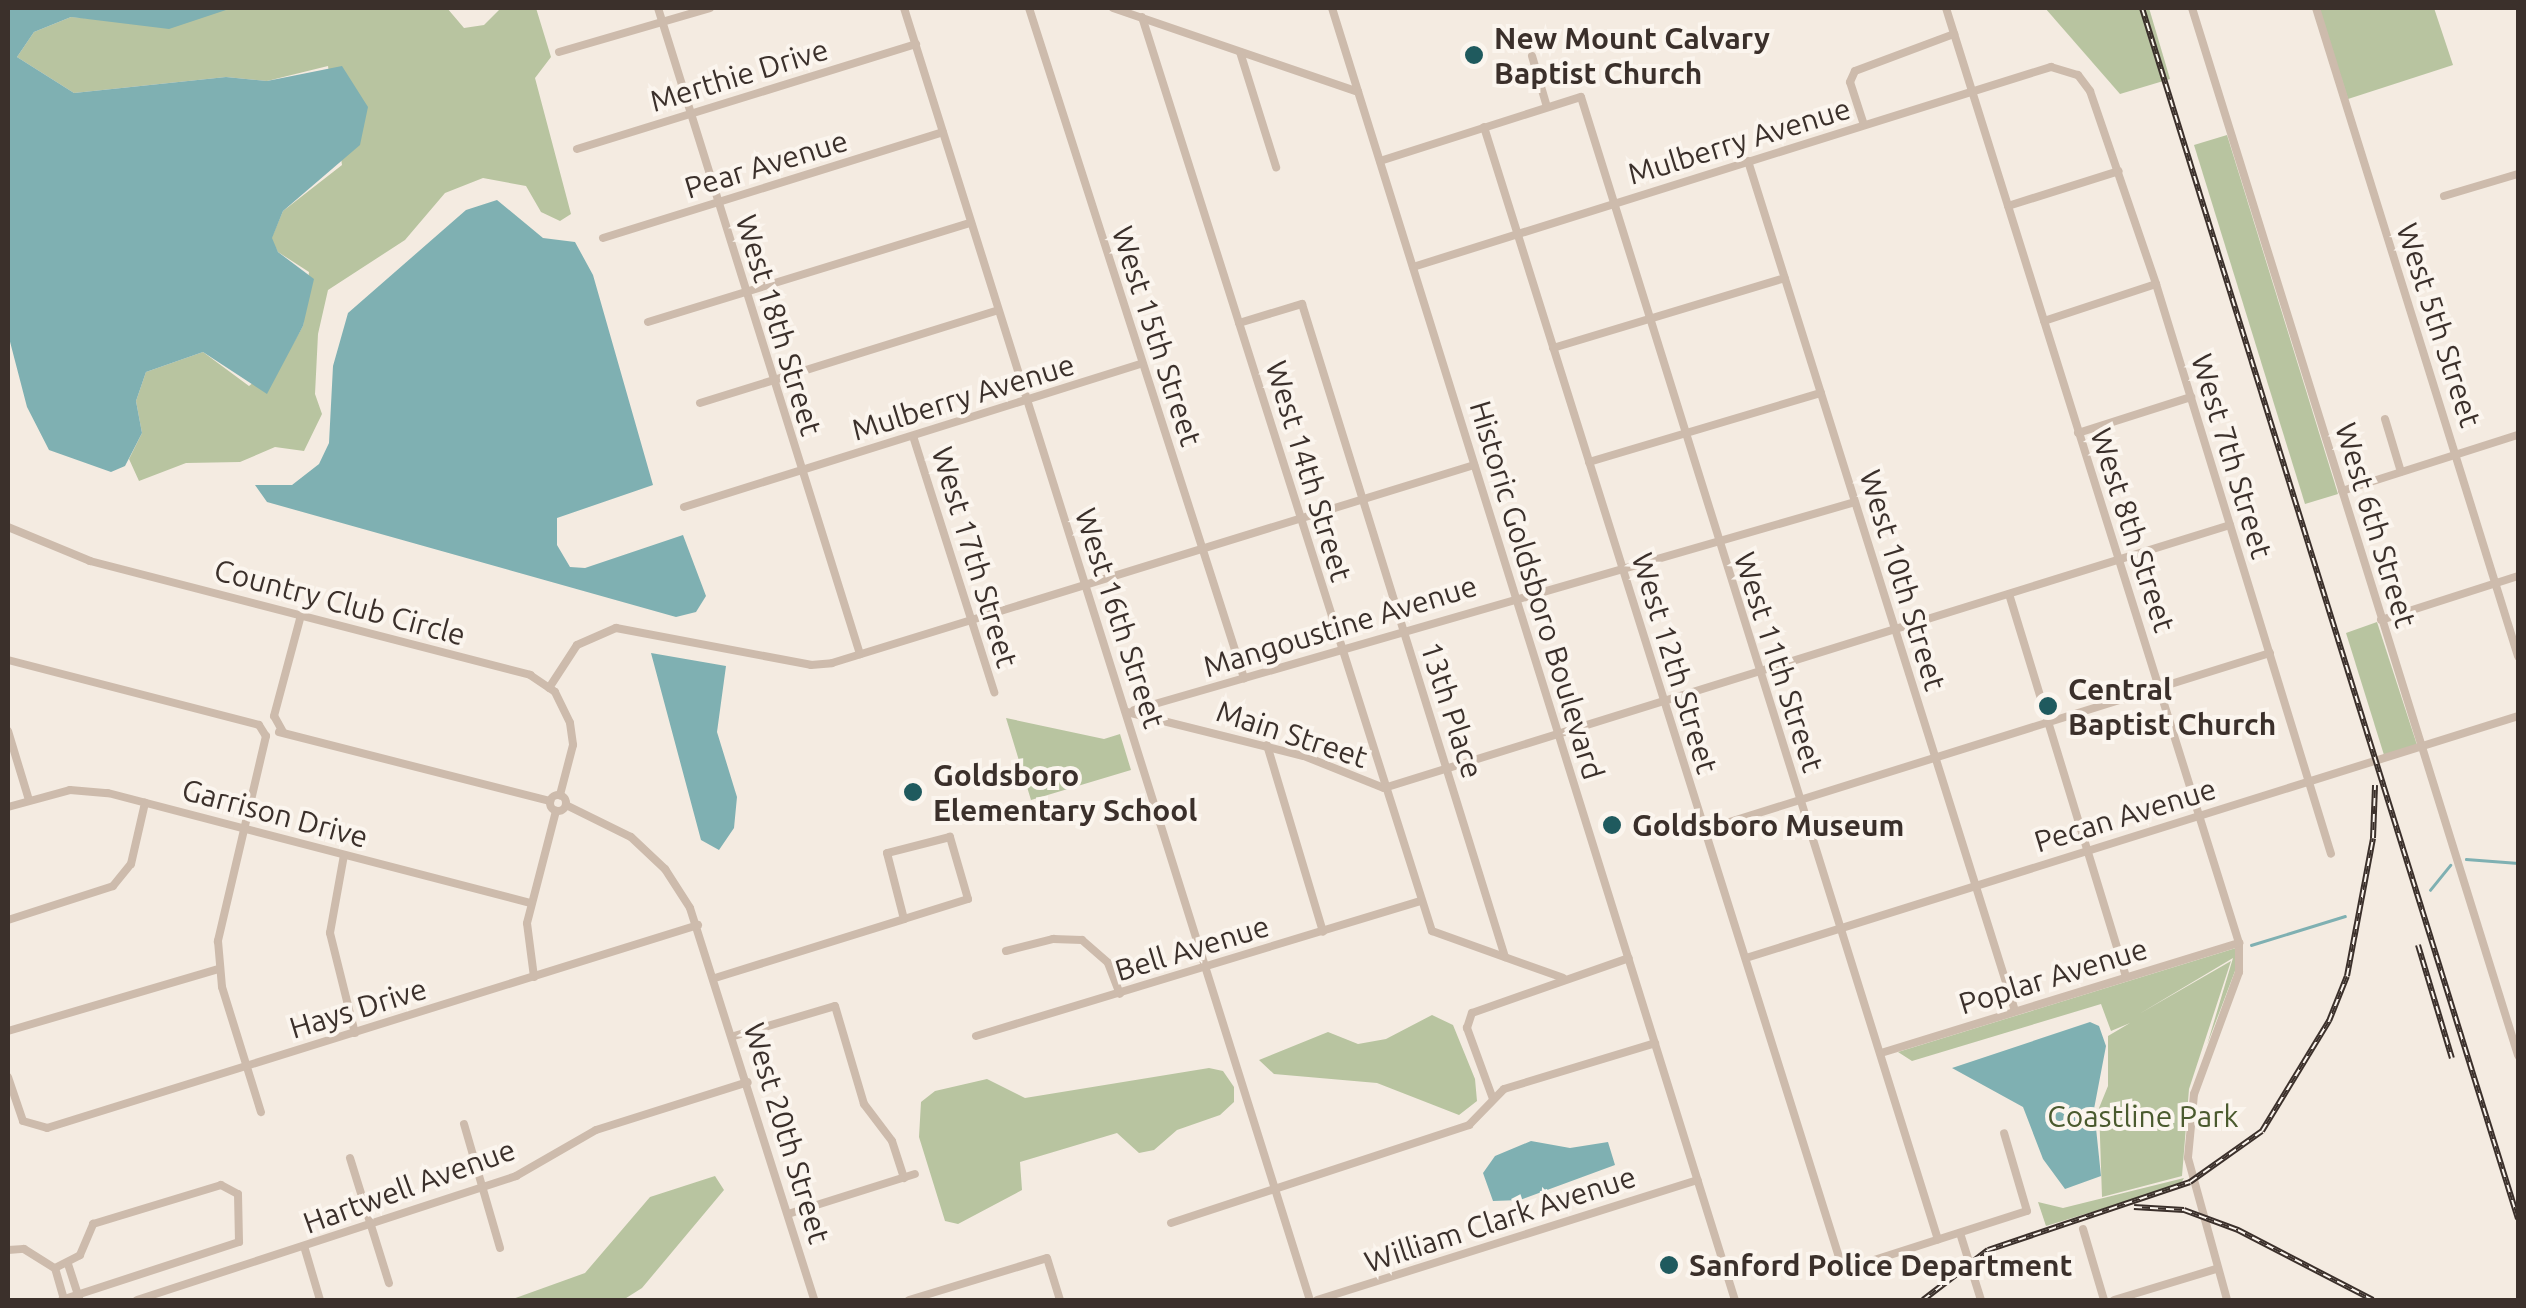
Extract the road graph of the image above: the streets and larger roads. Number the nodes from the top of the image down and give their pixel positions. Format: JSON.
{"nodes":[{"id":1,"x":658,"y":8,"type":"edge"},
{"id":2,"x":710,"y":8,"type":"edge"},
{"id":3,"x":904,"y":8,"type":"edge"},
{"id":4,"x":1029,"y":8,"type":"edge"},
{"id":5,"x":1113,"y":8,"type":"edge"},
{"id":6,"x":1332,"y":8,"type":"edge"},
{"id":7,"x":1946,"y":8,"type":"edge"},
{"id":8,"x":2192,"y":8,"type":"edge"},
{"id":9,"x":2316,"y":8,"type":"edge"},
{"id":10,"x":1142,"y":18,"type":"junction"},
{"id":11,"x":663,"y":22,"type":"junction"},
{"id":12,"x":1954,"y":34,"type":"junction"},
{"id":13,"x":916,"y":44,"type":"junction"},
{"id":14,"x":559,"y":52,"type":"dead end"},
{"id":15,"x":1240,"y":52,"type":"junction"},
{"id":16,"x":1532,"y":56,"type":"dead end"},
{"id":17,"x":2078,"y":75,"type":"joint"},
{"id":18,"x":1358,"y":92,"type":"junction"},
{"id":19,"x":1972,"y":92,"type":"junction"},
{"id":20,"x":1547,"y":107,"type":"junction"},
{"id":21,"x":691,"y":114,"type":"junction"},
{"id":22,"x":1864,"y":126,"type":"junction"},
{"id":23,"x":1484,"y":128,"type":"junction"},
{"id":24,"x":943,"y":132,"type":"junction"},
{"id":25,"x":576,"y":149,"type":"dead end"},
{"id":26,"x":1380,"y":161,"type":"junction"},
{"id":27,"x":1748,"y":161,"type":"junction"},
{"id":28,"x":1276,"y":167,"type":"dead end"},
{"id":29,"x":2119,"y":171,"type":"junction"},
{"id":30,"x":2518,"y":174,"type":"edge"},
{"id":31,"x":2444,"y":196,"type":"dead end"},
{"id":32,"x":718,"y":202,"type":"junction"},
{"id":33,"x":1615,"y":202,"type":"junction"},
{"id":34,"x":2008,"y":206,"type":"junction"},
{"id":35,"x":970,"y":223,"type":"junction"},
{"id":36,"x":1518,"y":234,"type":"junction"},
{"id":37,"x":603,"y":238,"type":"dead end"},
{"id":38,"x":1412,"y":267,"type":"junction"},
{"id":39,"x":1785,"y":278,"type":"junction"},
{"id":40,"x":2156,"y":284,"type":"junction"},
{"id":41,"x":746,"y":292,"type":"junction"},
{"id":42,"x":998,"y":310,"type":"junction"},
{"id":43,"x":1651,"y":318,"type":"junction"},
{"id":44,"x":2044,"y":321,"type":"junction"},
{"id":45,"x":648,"y":322,"type":"dead end"},
{"id":46,"x":1239,"y":323,"type":"junction"},
{"id":47,"x":1553,"y":348,"type":"junction"},
{"id":48,"x":1141,"y":364,"type":"junction"},
{"id":49,"x":773,"y":382,"type":"junction"},
{"id":50,"x":1821,"y":393,"type":"junction"},
{"id":51,"x":2191,"y":398,"type":"junction"},
{"id":52,"x":1026,"y":401,"type":"junction"},
{"id":53,"x":700,"y":404,"type":"dead end"},
{"id":54,"x":2385,"y":418,"type":"dead end"},
{"id":55,"x":1685,"y":433,"type":"junction"},
{"id":56,"x":2078,"y":433,"type":"junction"},
{"id":57,"x":2518,"y":435,"type":"edge"},
{"id":58,"x":913,"y":436,"type":"junction"},
{"id":59,"x":2457,"y":455,"type":"junction"},
{"id":60,"x":1589,"y":462,"type":"junction"},
{"id":61,"x":1474,"y":465,"type":"junction"},
{"id":62,"x":800,"y":471,"type":"junction"},
{"id":63,"x":2402,"y":472,"type":"junction"},
{"id":64,"x":2342,"y":492,"type":"junction"},
{"id":65,"x":1363,"y":498,"type":"junction"},
{"id":66,"x":1855,"y":502,"type":"junction"},
{"id":67,"x":684,"y":507,"type":"dead end"},
{"id":68,"x":1300,"y":518,"type":"junction"},
{"id":69,"x":2230,"y":525,"type":"junction"},
{"id":70,"x":8,"y":527,"type":"edge"},
{"id":71,"x":1718,"y":544,"type":"junction"},
{"id":72,"x":1204,"y":547,"type":"junction"},
{"id":73,"x":2119,"y":560,"type":"junction"},
{"id":74,"x":1623,"y":571,"type":"junction"},
{"id":75,"x":2518,"y":576,"type":"edge"},
{"id":76,"x":2497,"y":583,"type":"junction"},
{"id":77,"x":1084,"y":586,"type":"junction"},
{"id":78,"x":2009,"y":594,"type":"junction"},
{"id":79,"x":1515,"y":597,"type":"junction"},
{"id":80,"x":301,"y":615,"type":"junction"},
{"id":81,"x":972,"y":619,"type":"junction"},
{"id":82,"x":2381,"y":620,"type":"junction"},
{"id":83,"x":1895,"y":630,"type":"junction"},
{"id":84,"x":1403,"y":632,"type":"junction"},
{"id":85,"x":1342,"y":649,"type":"junction"},
{"id":86,"x":2270,"y":653,"type":"junction"},
{"id":87,"x":860,"y":654,"type":"junction"},
{"id":88,"x":2518,"y":656,"type":"edge"},
{"id":89,"x":8,"y":662,"type":"edge"},
{"id":90,"x":1758,"y":672,"type":"junction"},
{"id":91,"x":1244,"y":678,"type":"junction"},
{"id":92,"x":549,"y":688,"type":"junction"},
{"id":93,"x":2160,"y":689,"type":"junction"},
{"id":94,"x":994,"y":692,"type":"dead end"},
{"id":95,"x":1663,"y":702,"type":"junction"},
{"id":96,"x":1128,"y":712,"type":"junction"},
{"id":97,"x":2518,"y":716,"type":"edge"},
{"id":98,"x":2048,"y":723,"type":"junction"},
{"id":99,"x":271,"y":729,"type":"junction"},
{"id":100,"x":8,"y":731,"type":"edge"},
{"id":101,"x":1559,"y":735,"type":"junction"},
{"id":102,"x":1267,"y":745,"type":"junction"},
{"id":103,"x":2422,"y":747,"type":"junction"},
{"id":104,"x":1934,"y":759,"type":"junction"},
{"id":105,"x":1447,"y":770,"type":"junction"},
{"id":106,"x":2310,"y":781,"type":"junction"},
{"id":107,"x":1384,"y":788,"type":"junction"},
{"id":108,"x":560,"y":795,"type":"junction"},
{"id":109,"x":29,"y":800,"type":"junction"},
{"id":110,"x":550,"y":801,"type":"junction"},
{"id":111,"x":1800,"y":801,"type":"junction"},
{"id":112,"x":145,"y":802,"type":"junction"},
{"id":113,"x":566,"y":805,"type":"junction"},
{"id":114,"x":8,"y":807,"type":"edge"},
{"id":115,"x":556,"y":811,"type":"junction"},
{"id":116,"x":2199,"y":816,"type":"junction"},
{"id":117,"x":245,"y":829,"type":"junction"},
{"id":118,"x":1704,"y":830,"type":"junction"},
{"id":119,"x":2088,"y":851,"type":"junction"},
{"id":120,"x":344,"y":854,"type":"junction"},
{"id":121,"x":2332,"y":854,"type":"dead end"},
{"id":122,"x":1975,"y":885,"type":"junction"},
{"id":123,"x":1421,"y":901,"type":"junction"},
{"id":124,"x":531,"y":904,"type":"junction"},
{"id":125,"x":8,"y":920,"type":"edge"},
{"id":126,"x":904,"y":920,"type":"junction"},
{"id":127,"x":698,"y":925,"type":"junction"},
{"id":128,"x":1839,"y":928,"type":"junction"},
{"id":129,"x":1324,"y":932,"type":"junction"},
{"id":130,"x":2239,"y":943,"type":"junction"},
{"id":131,"x":1006,"y":951,"type":"dead end"},
{"id":132,"x":1505,"y":957,"type":"junction"},
{"id":133,"x":1628,"y":958,"type":"junction"},
{"id":134,"x":1746,"y":958,"type":"junction"},
{"id":135,"x":1208,"y":968,"type":"junction"},
{"id":136,"x":218,"y":969,"type":"junction"},
{"id":137,"x":534,"y":977,"type":"junction"},
{"id":138,"x":2126,"y":977,"type":"junction"},
{"id":139,"x":715,"y":978,"type":"junction"},
{"id":140,"x":1562,"y":978,"type":"junction"},
{"id":141,"x":1120,"y":994,"type":"junction"},
{"id":142,"x":2014,"y":1011,"type":"junction"},
{"id":143,"x":8,"y":1031,"type":"edge"},
{"id":144,"x":355,"y":1033,"type":"junction"},
{"id":145,"x":734,"y":1036,"type":"junction"},
{"id":146,"x":976,"y":1036,"type":"dead end"},
{"id":147,"x":1655,"y":1043,"type":"junction"},
{"id":148,"x":1881,"y":1053,"type":"junction"},
{"id":149,"x":2518,"y":1055,"type":"edge"},
{"id":150,"x":246,"y":1066,"type":"junction"},
{"id":151,"x":8,"y":1077,"type":"edge"},
{"id":152,"x":748,"y":1082,"type":"junction"},
{"id":153,"x":1493,"y":1100,"type":"junction"},
{"id":154,"x":261,"y":1112,"type":"dead end"},
{"id":155,"x":464,"y":1124,"type":"dead end"},
{"id":156,"x":2004,"y":1133,"type":"dead end"},
{"id":157,"x":350,"y":1158,"type":"dead end"},
{"id":158,"x":915,"y":1174,"type":"dead end"},
{"id":159,"x":904,"y":1178,"type":"junction"},
{"id":160,"x":1698,"y":1180,"type":"junction"},
{"id":161,"x":483,"y":1188,"type":"junction"},
{"id":162,"x":1274,"y":1188,"type":"junction"},
{"id":163,"x":788,"y":1214,"type":"junction"},
{"id":164,"x":370,"y":1222,"type":"junction"},
{"id":165,"x":1171,"y":1223,"type":"dead end"},
{"id":166,"x":2083,"y":1230,"type":"dead end"},
{"id":167,"x":1960,"y":1233,"type":"junction"},
{"id":168,"x":1938,"y":1240,"type":"junction"},
{"id":169,"x":304,"y":1246,"type":"junction"},
{"id":170,"x":500,"y":1248,"type":"dead end"},
{"id":171,"x":8,"y":1250,"type":"edge"},
{"id":172,"x":68,"y":1264,"type":"junction"},
{"id":173,"x":54,"y":1268,"type":"junction"},
{"id":174,"x":2216,"y":1268,"type":"junction"},
{"id":175,"x":388,"y":1283,"type":"dead end"},
{"id":176,"x":79,"y":1298,"type":"edge"},
{"id":177,"x":64,"y":1300,"type":"edge"},
{"id":178,"x":136,"y":1300,"type":"edge"},
{"id":179,"x":320,"y":1300,"type":"edge"},
{"id":180,"x":814,"y":1300,"type":"edge"},
{"id":181,"x":910,"y":1300,"type":"edge"},
{"id":182,"x":1060,"y":1300,"type":"edge"},
{"id":183,"x":1313,"y":1300,"type":"edge"},
{"id":184,"x":1735,"y":1300,"type":"edge"},
{"id":185,"x":1982,"y":1300,"type":"edge"},
{"id":186,"x":2104,"y":1300,"type":"edge"},
{"id":187,"x":2114,"y":1300,"type":"edge"},
{"id":188,"x":2227,"y":1300,"type":"edge"}],
"edges":[{"from":1,"to":11,"type":"street","name":"West 18th Street"},
{"from":2,"to":11,"type":"street"},
{"from":3,"to":13,"type":"street","name":"West 16th Street"},
{"from":4,"to":48,"type":"street","name":"West 15th Street"},
{"from":5,"to":10,"type":"street"},
{"from":6,"to":18,"type":"street","name":"Historic Goldsboro Boulevard"},
{"from":7,"to":12,"type":"street","name":"West 8th Street"},
{"from":8,"to":64,"type":"street","name":"West 6th Street"},
{"from":9,"to":59,"type":"street","name":"West 5th Street"},
{"from":10,"to":15,"type":"street"},
{"from":10,"to":46,"type":"street","name":"West 14th Street"},
{"from":11,"to":14,"type":"street"},
{"from":11,"to":21,"type":"street","name":"West 18th Street"},
{"from":12,"to":19,"type":"street","name":"West 8th Street"},
{"from":12,"to":22,"type":"street"},
{"from":13,"to":21,"type":"street","name":"Merthie Drive"},
{"from":13,"to":24,"type":"street","name":"West 16th Street"},
{"from":15,"to":18,"type":"street"},
{"from":15,"to":28,"type":"street"},
{"from":16,"to":20,"type":"street"},
{"from":17,"to":19,"type":"street","name":"Mulberry Avenue"},
{"from":17,"to":29,"type":"street","name":"West 7th Street"},
{"from":18,"to":26,"type":"street","name":"Historic Goldsboro Boulevard"},
{"from":19,"to":22,"type":"street","name":"Mulberry Avenue"},
{"from":19,"to":34,"type":"street","name":"West 8th Street"},
{"from":20,"to":23,"type":"street"},
{"from":20,"to":33,"type":"street","name":"West 11th Street"},
{"from":21,"to":25,"type":"street","name":"Merthie Drive"},
{"from":21,"to":32,"type":"street","name":"West 18th Street"},
{"from":22,"to":27,"type":"street","name":"Mulberry Avenue"},
{"from":23,"to":26,"type":"street"},
{"from":23,"to":36,"type":"street","name":"West 12th Street"},
{"from":24,"to":32,"type":"street","name":"Pear Avenue"},
{"from":24,"to":35,"type":"street","name":"West 16th Street"},
{"from":26,"to":38,"type":"street","name":"Historic Goldsboro Boulevard"},
{"from":27,"to":33,"type":"street","name":"Mulberry Avenue"},
{"from":27,"to":39,"type":"street","name":"West 10th Street"},
{"from":29,"to":34,"type":"street"},
{"from":29,"to":40,"type":"street","name":"West 7th Street"},
{"from":30,"to":31,"type":"street"},
{"from":32,"to":37,"type":"street","name":"Pear Avenue"},
{"from":32,"to":41,"type":"street","name":"West 18th Street"},
{"from":33,"to":36,"type":"street","name":"Mulberry Avenue"},
{"from":33,"to":43,"type":"street","name":"West 11th Street"},
{"from":34,"to":44,"type":"street","name":"West 8th Street"},
{"from":35,"to":41,"type":"street"},
{"from":35,"to":42,"type":"street","name":"West 16th Street"},
{"from":36,"to":38,"type":"street","name":"Mulberry Avenue"},
{"from":36,"to":47,"type":"street","name":"West 12th Street"},
{"from":38,"to":61,"type":"street","name":"Historic Goldsboro Boulevard"},
{"from":39,"to":43,"type":"street"},
{"from":39,"to":50,"type":"street","name":"West 10th Street"},
{"from":40,"to":44,"type":"street"},
{"from":40,"to":51,"type":"street","name":"West 7th Street"},
{"from":41,"to":45,"type":"street"},
{"from":41,"to":49,"type":"street","name":"West 18th Street"},
{"from":42,"to":49,"type":"street"},
{"from":42,"to":52,"type":"street","name":"West 16th Street"},
{"from":43,"to":47,"type":"street"},
{"from":43,"to":55,"type":"street","name":"West 11th Street"},
{"from":44,"to":56,"type":"street","name":"West 8th Street"},
{"from":46,"to":65,"type":"street","name":"13th Place"},
{"from":46,"to":68,"type":"street","name":"West 14th Street"},
{"from":47,"to":60,"type":"street","name":"West 12th Street"},
{"from":48,"to":52,"type":"street","name":"Mulberry Avenue"},
{"from":48,"to":72,"type":"street","name":"West 15th Street"},
{"from":49,"to":53,"type":"street"},
{"from":49,"to":62,"type":"street","name":"West 18th Street"},
{"from":50,"to":55,"type":"street"},
{"from":50,"to":66,"type":"street","name":"West 10th Street"},
{"from":51,"to":56,"type":"street"},
{"from":51,"to":69,"type":"street","name":"West 7th Street"},
{"from":52,"to":58,"type":"street","name":"Mulberry Avenue"},
{"from":52,"to":77,"type":"street","name":"West 16th Street"},
{"from":54,"to":63,"type":"street"},
{"from":55,"to":60,"type":"street"},
{"from":55,"to":71,"type":"street","name":"West 11th Street"},
{"from":56,"to":73,"type":"street","name":"West 8th Street"},
{"from":57,"to":59,"type":"street"},
{"from":58,"to":62,"type":"street","name":"Mulberry Avenue"},
{"from":58,"to":81,"type":"street","name":"West 17th Street"},
{"from":59,"to":63,"type":"street"},
{"from":59,"to":76,"type":"street","name":"West 5th Street"},
{"from":60,"to":74,"type":"street","name":"West 12th Street"},
{"from":61,"to":65,"type":"street"},
{"from":61,"to":79,"type":"street","name":"Historic Goldsboro Boulevard"},
{"from":62,"to":67,"type":"street","name":"Mulberry Avenue"},
{"from":62,"to":87,"type":"street","name":"West 18th Street"},
{"from":63,"to":64,"type":"street"},
{"from":64,"to":82,"type":"street","name":"West 6th Street"},
{"from":65,"to":68,"type":"street"},
{"from":65,"to":84,"type":"street","name":"13th Place"},
{"from":66,"to":71,"type":"street","name":"Mangoustine Avenue"},
{"from":66,"to":83,"type":"street","name":"West 10th Street"},
{"from":68,"to":72,"type":"street"},
{"from":68,"to":85,"type":"street","name":"West 14th Street"},
{"from":69,"to":73,"type":"street"},
{"from":69,"to":86,"type":"street","name":"West 7th Street"},
{"from":70,"to":80,"type":"street","name":"Country Club Circle"},
{"from":71,"to":74,"type":"street","name":"Mangoustine Avenue"},
{"from":71,"to":90,"type":"street","name":"West 11th Street"},
{"from":72,"to":77,"type":"street"},
{"from":72,"to":91,"type":"street","name":"West 15th Street"},
{"from":73,"to":78,"type":"street"},
{"from":73,"to":93,"type":"street","name":"West 8th Street"},
{"from":74,"to":79,"type":"street","name":"Mangoustine Avenue"},
{"from":74,"to":95,"type":"street","name":"West 12th Street"},
{"from":75,"to":76,"type":"street"},
{"from":76,"to":82,"type":"street"},
{"from":76,"to":88,"type":"street","name":"West 5th Street"},
{"from":77,"to":81,"type":"street"},
{"from":77,"to":96,"type":"street","name":"West 16th Street"},
{"from":78,"to":83,"type":"street"},
{"from":78,"to":98,"type":"street"},
{"from":79,"to":84,"type":"street","name":"Mangoustine Avenue"},
{"from":79,"to":101,"type":"street","name":"Historic Goldsboro Boulevard"},
{"from":80,"to":92,"type":"street","name":"Country Club Circle"},
{"from":80,"to":99,"type":"street"},
{"from":81,"to":87,"type":"street"},
{"from":81,"to":94,"type":"street","name":"West 17th Street"},
{"from":82,"to":103,"type":"street","name":"West 6th Street"},
{"from":83,"to":90,"type":"street"},
{"from":83,"to":104,"type":"street","name":"West 10th Street"},
{"from":84,"to":85,"type":"street","name":"Mangoustine Avenue"},
{"from":84,"to":105,"type":"street","name":"13th Place"},
{"from":85,"to":91,"type":"street","name":"Mangoustine Avenue"},
{"from":85,"to":107,"type":"street","name":"West 14th Street"},
{"from":86,"to":93,"type":"street"},
{"from":86,"to":106,"type":"street","name":"West 7th Street"},
{"from":87,"to":92,"type":"street"},
{"from":89,"to":99,"type":"street"},
{"from":90,"to":95,"type":"street"},
{"from":90,"to":111,"type":"street","name":"West 11th Street"},
{"from":91,"to":96,"type":"street","name":"Mangoustine Avenue"},
{"from":92,"to":108,"type":"street"},
{"from":93,"to":98,"type":"street"},
{"from":93,"to":116,"type":"street","name":"West 8th Street"},
{"from":95,"to":101,"type":"street"},
{"from":95,"to":118,"type":"street","name":"West 12th Street"},
{"from":96,"to":102,"type":"street","name":"Main Street"},
{"from":96,"to":135,"type":"street","name":"West 16th Street"},
{"from":97,"to":103,"type":"street","name":"Pecan Avenue"},
{"from":98,"to":104,"type":"street"},
{"from":98,"to":119,"type":"street"},
{"from":99,"to":110,"type":"street"},
{"from":99,"to":117,"type":"street"},
{"from":100,"to":109,"type":"street"},
{"from":101,"to":105,"type":"street"},
{"from":101,"to":133,"type":"street","name":"Historic Goldsboro Boulevard"},
{"from":102,"to":107,"type":"street","name":"Main Street"},
{"from":102,"to":129,"type":"street"},
{"from":103,"to":106,"type":"street","name":"Pecan Avenue"},
{"from":103,"to":149,"type":"street","name":"West 6th Street"},
{"from":104,"to":111,"type":"street"},
{"from":104,"to":122,"type":"street","name":"West 10th Street"},
{"from":105,"to":107,"type":"street"},
{"from":105,"to":132,"type":"street","name":"13th Place"},
{"from":106,"to":116,"type":"street","name":"Pecan Avenue"},
{"from":106,"to":121,"type":"street","name":"West 7th Street"},
{"from":107,"to":123,"type":"street","name":"West 14th Street"},
{"from":108,"to":110,"type":"street"},
{"from":108,"to":113,"type":"street"},
{"from":109,"to":112,"type":"street","name":"Garrison Drive"},
{"from":109,"to":114,"type":"street","name":"Garrison Drive"},
{"from":110,"to":115,"type":"street"},
{"from":111,"to":118,"type":"street"},
{"from":111,"to":128,"type":"street","name":"West 11th Street"},
{"from":112,"to":117,"type":"street","name":"Garrison Drive"},
{"from":112,"to":125,"type":"street"},
{"from":113,"to":115,"type":"street"},
{"from":113,"to":127,"type":"street","name":"West 20th Street"},
{"from":115,"to":124,"type":"street"},
{"from":116,"to":119,"type":"street","name":"Pecan Avenue"},
{"from":116,"to":130,"type":"street","name":"West 8th Street"},
{"from":117,"to":120,"type":"street","name":"Garrison Drive"},
{"from":117,"to":136,"type":"street"},
{"from":118,"to":134,"type":"street","name":"West 12th Street"},
{"from":119,"to":122,"type":"street","name":"Pecan Avenue"},
{"from":119,"to":138,"type":"street"},
{"from":120,"to":124,"type":"street","name":"Garrison Drive"},
{"from":120,"to":144,"type":"street"},
{"from":122,"to":128,"type":"street","name":"Pecan Avenue"},
{"from":122,"to":142,"type":"street","name":"West 10th Street"},
{"from":123,"to":129,"type":"street","name":"Bell Avenue"},
{"from":123,"to":132,"type":"street","name":"West 14th Street"},
{"from":124,"to":137,"type":"street"},
{"from":126,"to":126,"type":"street"},
{"from":126,"to":139,"type":"street"},
{"from":127,"to":137,"type":"street","name":"Hays Drive"},
{"from":127,"to":139,"type":"street","name":"West 20th Street"},
{"from":128,"to":134,"type":"street","name":"Pecan Avenue"},
{"from":128,"to":148,"type":"street","name":"West 11th Street"},
{"from":129,"to":135,"type":"street","name":"Bell Avenue"},
{"from":130,"to":138,"type":"street","name":"Poplar Avenue"},
{"from":130,"to":174,"type":"street","name":"West 8th Street"},
{"from":131,"to":141,"type":"street"},
{"from":132,"to":140,"type":"street"},
{"from":133,"to":140,"type":"street"},
{"from":133,"to":147,"type":"street","name":"Historic Goldsboro Boulevard"},
{"from":134,"to":168,"type":"street","name":"West 12th Street"},
{"from":135,"to":141,"type":"street","name":"Bell Avenue"},
{"from":135,"to":162,"type":"street","name":"West 16th Street"},
{"from":136,"to":143,"type":"street"},
{"from":136,"to":150,"type":"street"},
{"from":137,"to":144,"type":"street","name":"Hays Drive"},
{"from":138,"to":142,"type":"street","name":"Poplar Avenue"},
{"from":139,"to":145,"type":"street","name":"West 20th Street"},
{"from":140,"to":153,"type":"street"},
{"from":141,"to":146,"type":"street","name":"Bell Avenue"},
{"from":142,"to":148,"type":"street","name":"Poplar Avenue"},
{"from":144,"to":150,"type":"street","name":"Hays Drive"},
{"from":145,"to":152,"type":"street","name":"West 20th Street"},
{"from":145,"to":159,"type":"street"},
{"from":147,"to":153,"type":"street"},
{"from":147,"to":160,"type":"street","name":"Historic Goldsboro Boulevard"},
{"from":148,"to":168,"type":"street","name":"West 11th Street"},
{"from":150,"to":151,"type":"street","name":"Hays Drive"},
{"from":150,"to":154,"type":"street"},
{"from":152,"to":161,"type":"street","name":"Hartwell Avenue"},
{"from":152,"to":163,"type":"street","name":"West 20th Street"},
{"from":153,"to":162,"type":"street"},
{"from":155,"to":161,"type":"street"},
{"from":156,"to":167,"type":"street"},
{"from":157,"to":164,"type":"street"},
{"from":158,"to":159,"type":"street"},
{"from":159,"to":163,"type":"street"},
{"from":160,"to":183,"type":"street","name":"William Clark Avenue"},
{"from":160,"to":184,"type":"street","name":"Historic Goldsboro Boulevard"},
{"from":161,"to":164,"type":"street","name":"Hartwell Avenue"},
{"from":161,"to":170,"type":"street"},
{"from":162,"to":165,"type":"street"},
{"from":162,"to":183,"type":"street","name":"West 16th Street"},
{"from":163,"to":180,"type":"street","name":"West 20th Street"},
{"from":164,"to":169,"type":"street","name":"Hartwell Avenue"},
{"from":164,"to":175,"type":"street"},
{"from":166,"to":186,"type":"street"},
{"from":167,"to":168,"type":"street"},
{"from":167,"to":185,"type":"street"},
{"from":169,"to":178,"type":"street","name":"Hartwell Avenue"},
{"from":169,"to":179,"type":"street"},
{"from":171,"to":173,"type":"street"},
{"from":172,"to":173,"type":"street"},
{"from":172,"to":176,"type":"street"},
{"from":172,"to":176,"type":"street"},
{"from":173,"to":177,"type":"street"},
{"from":174,"to":187,"type":"street"},
{"from":174,"to":188,"type":"street","name":"West 8th Street"},
{"from":176,"to":177,"type":"street"},
{"from":181,"to":182,"type":"street"}]}
